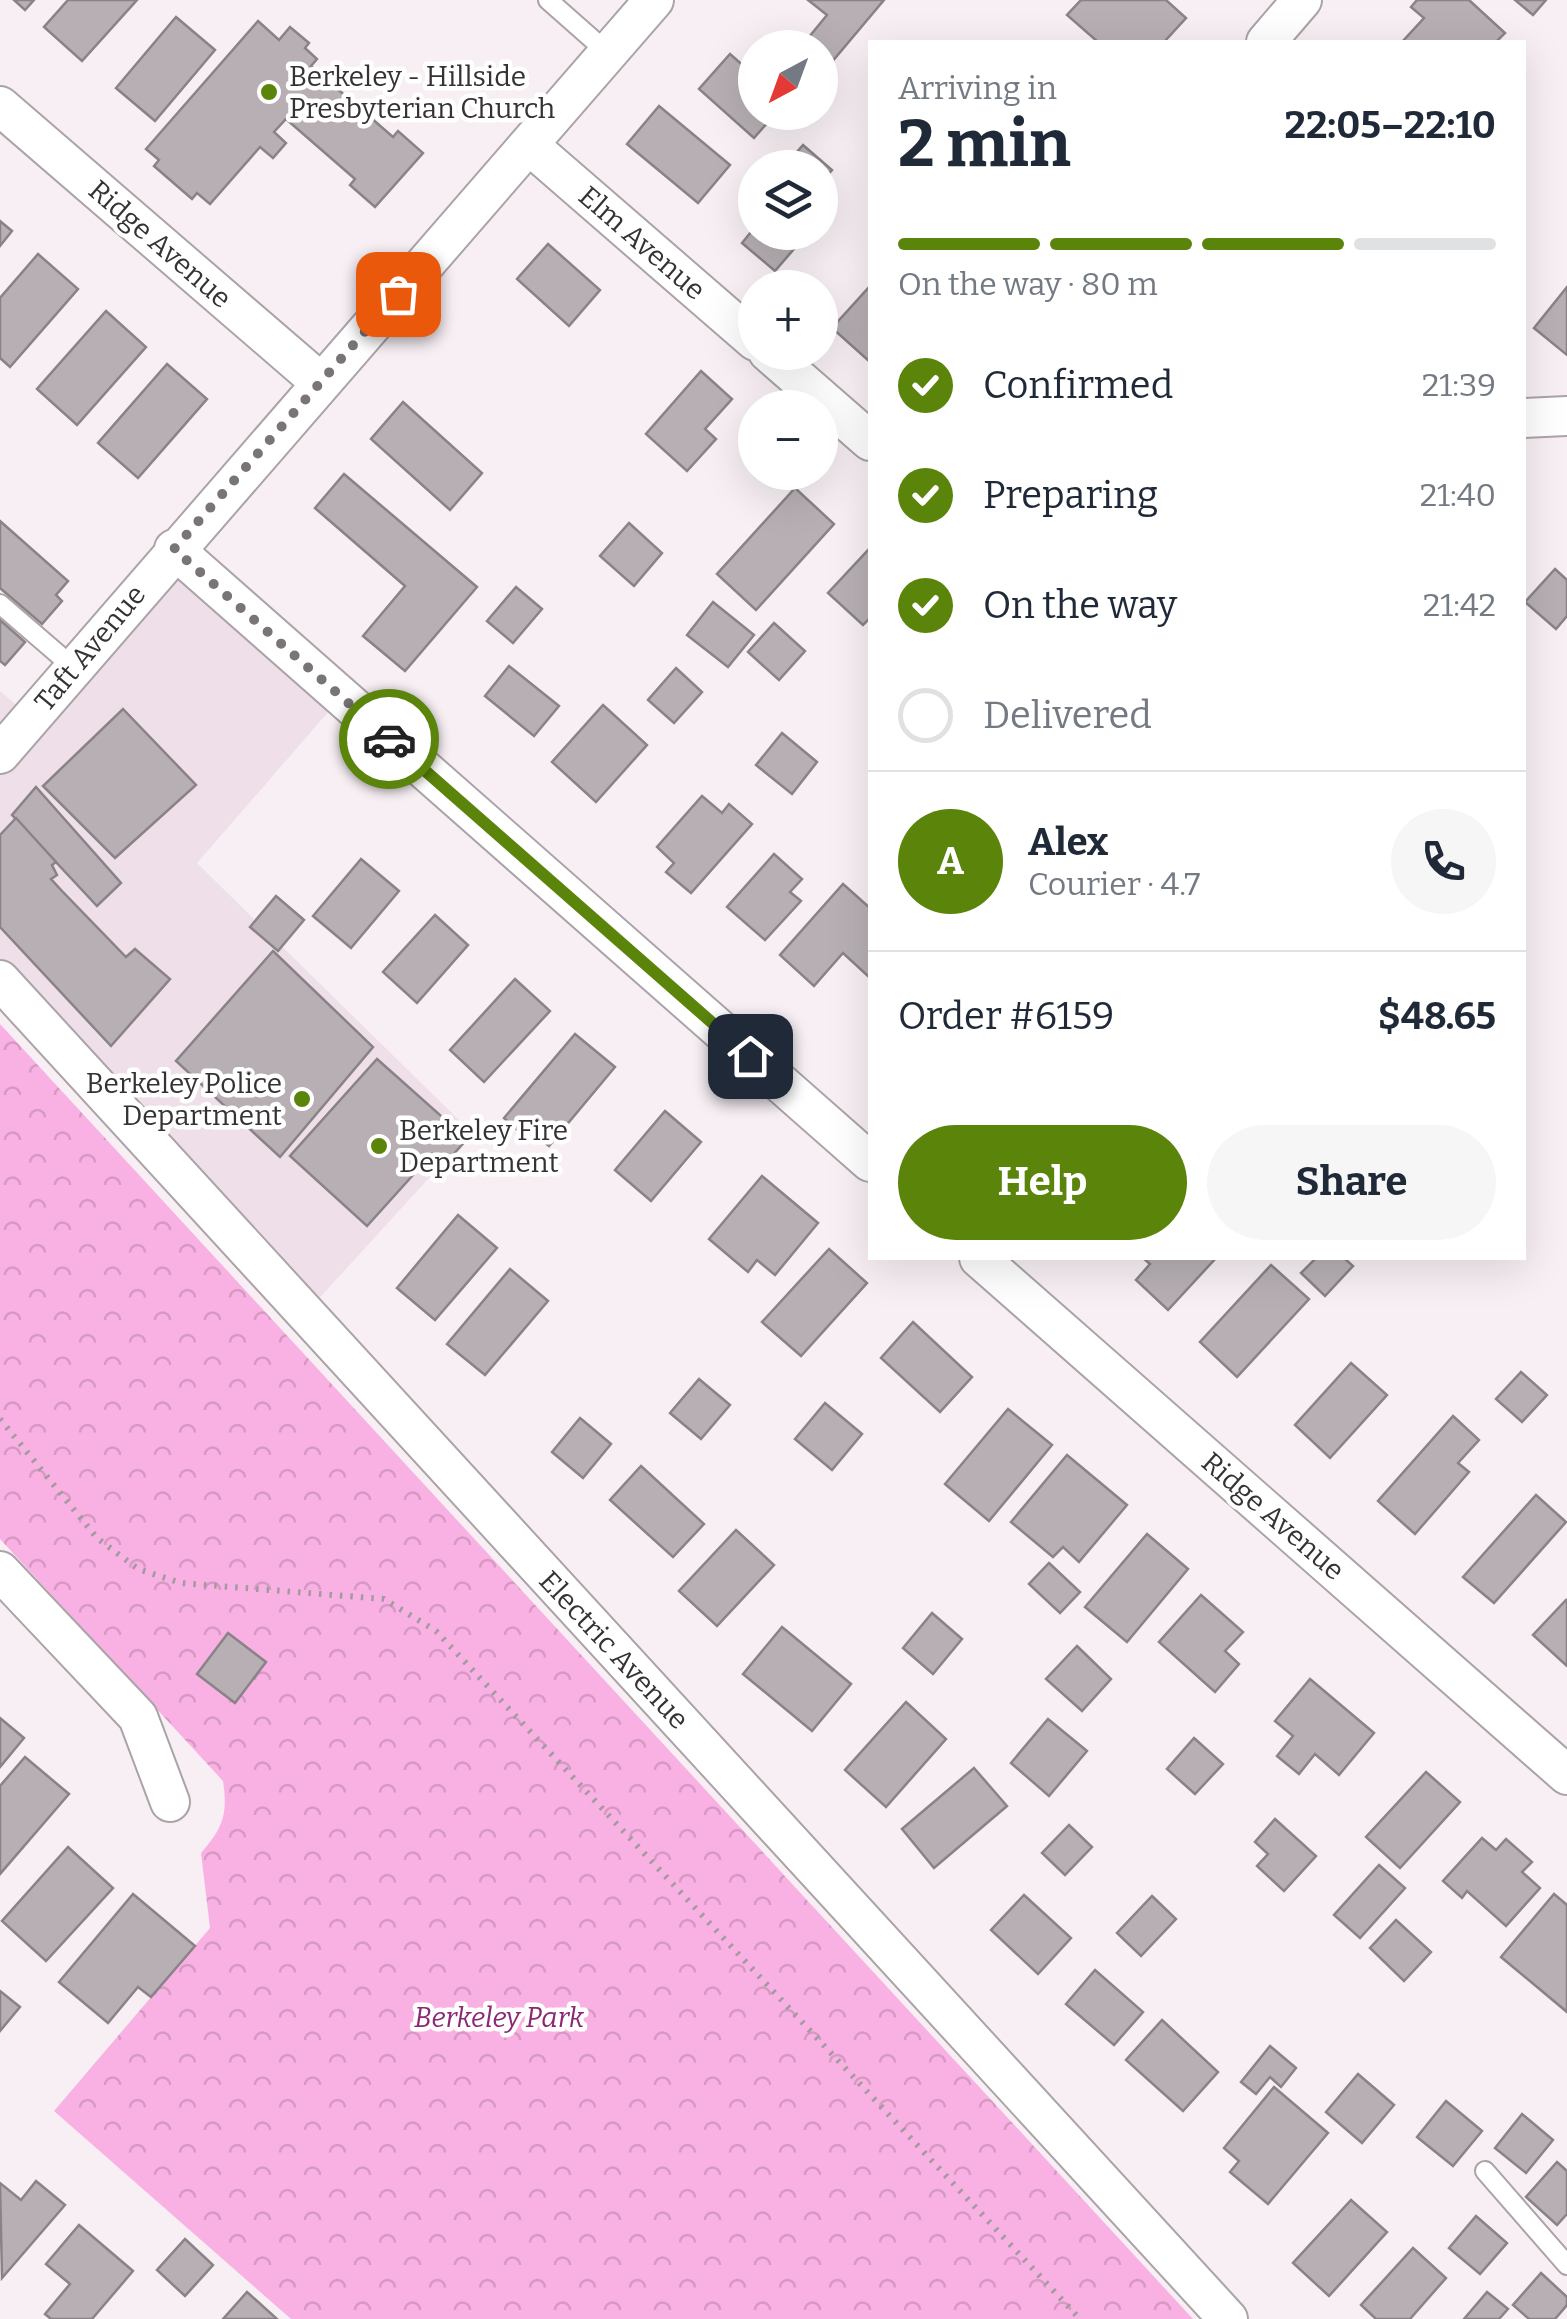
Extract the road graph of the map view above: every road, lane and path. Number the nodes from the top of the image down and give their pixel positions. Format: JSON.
{"nodes":[{"id":1,"x":548,"y":0,"type":"edge"},
{"id":2,"x":654,"y":0,"type":"edge"},
{"id":3,"x":1302,"y":0,"type":"edge"},
{"id":4,"x":1268,"y":40,"type":"edge"},
{"id":5,"x":608,"y":53,"type":"junction"},
{"id":6,"x":0,"y":106,"type":"edge"},
{"id":7,"x":529,"y":145,"type":"junction"},
{"id":8,"x":738,"y":326,"type":"edge"},
{"id":9,"x":789,"y":370,"type":"edge"},
{"id":10,"x":320,"y":382,"type":"junction"},
{"id":11,"x":1567,"y":416,"type":"edge"},
{"id":12,"x":1526,"y":421,"type":"edge"},
{"id":13,"x":868,"y":438,"type":"edge"},
{"id":14,"x":174,"y":549,"type":"junction"},
{"id":15,"x":0,"y":604,"type":"edge"},
{"id":16,"x":73,"y":668,"type":"junction"},
{"id":17,"x":0,"y":754,"type":"edge"},
{"id":18,"x":0,"y":980,"type":"edge"},
{"id":19,"x":868,"y":1160,"type":"edge"},
{"id":20,"x":981,"y":1260,"type":"edge"},
{"id":21,"x":0,"y":1420,"type":"edge"},
{"id":22,"x":0,"y":1571,"type":"edge"},
{"id":23,"x":1567,"y":1775,"type":"edge"},
{"id":24,"x":170,"y":1802,"type":"dead end"},
{"id":25,"x":1485,"y":2171,"type":"dead end"},
{"id":26,"x":1567,"y":2266,"type":"edge"},
{"id":27,"x":1080,"y":2319,"type":"edge"},
{"id":28,"x":1228,"y":2319,"type":"edge"}],
"edges":[{"from":1,"to":5,"type":"lane"},
{"from":2,"to":5,"type":"street","name":"Taft Avenue"},
{"from":3,"to":4,"type":"street"},
{"from":5,"to":7,"type":"street","name":"Taft Avenue"},
{"from":6,"to":10,"type":"street","name":"Ridge Avenue"},
{"from":7,"to":8,"type":"street","name":"Elm Avenue"},
{"from":7,"to":10,"type":"street","name":"Taft Avenue"},
{"from":9,"to":13,"type":"street"},
{"from":10,"to":14,"type":"street","name":"Taft Avenue"},
{"from":11,"to":12,"type":"street"},
{"from":14,"to":16,"type":"street","name":"Taft Avenue"},
{"from":14,"to":19,"type":"street"},
{"from":15,"to":16,"type":"lane"},
{"from":16,"to":17,"type":"street","name":"Taft Avenue"},
{"from":18,"to":28,"type":"street","name":"Electric Avenue"},
{"from":20,"to":23,"type":"street","name":"Ridge Avenue"},
{"from":21,"to":27,"type":"path"},
{"from":22,"to":24,"type":"street"},
{"from":25,"to":26,"type":"lane"}]}
